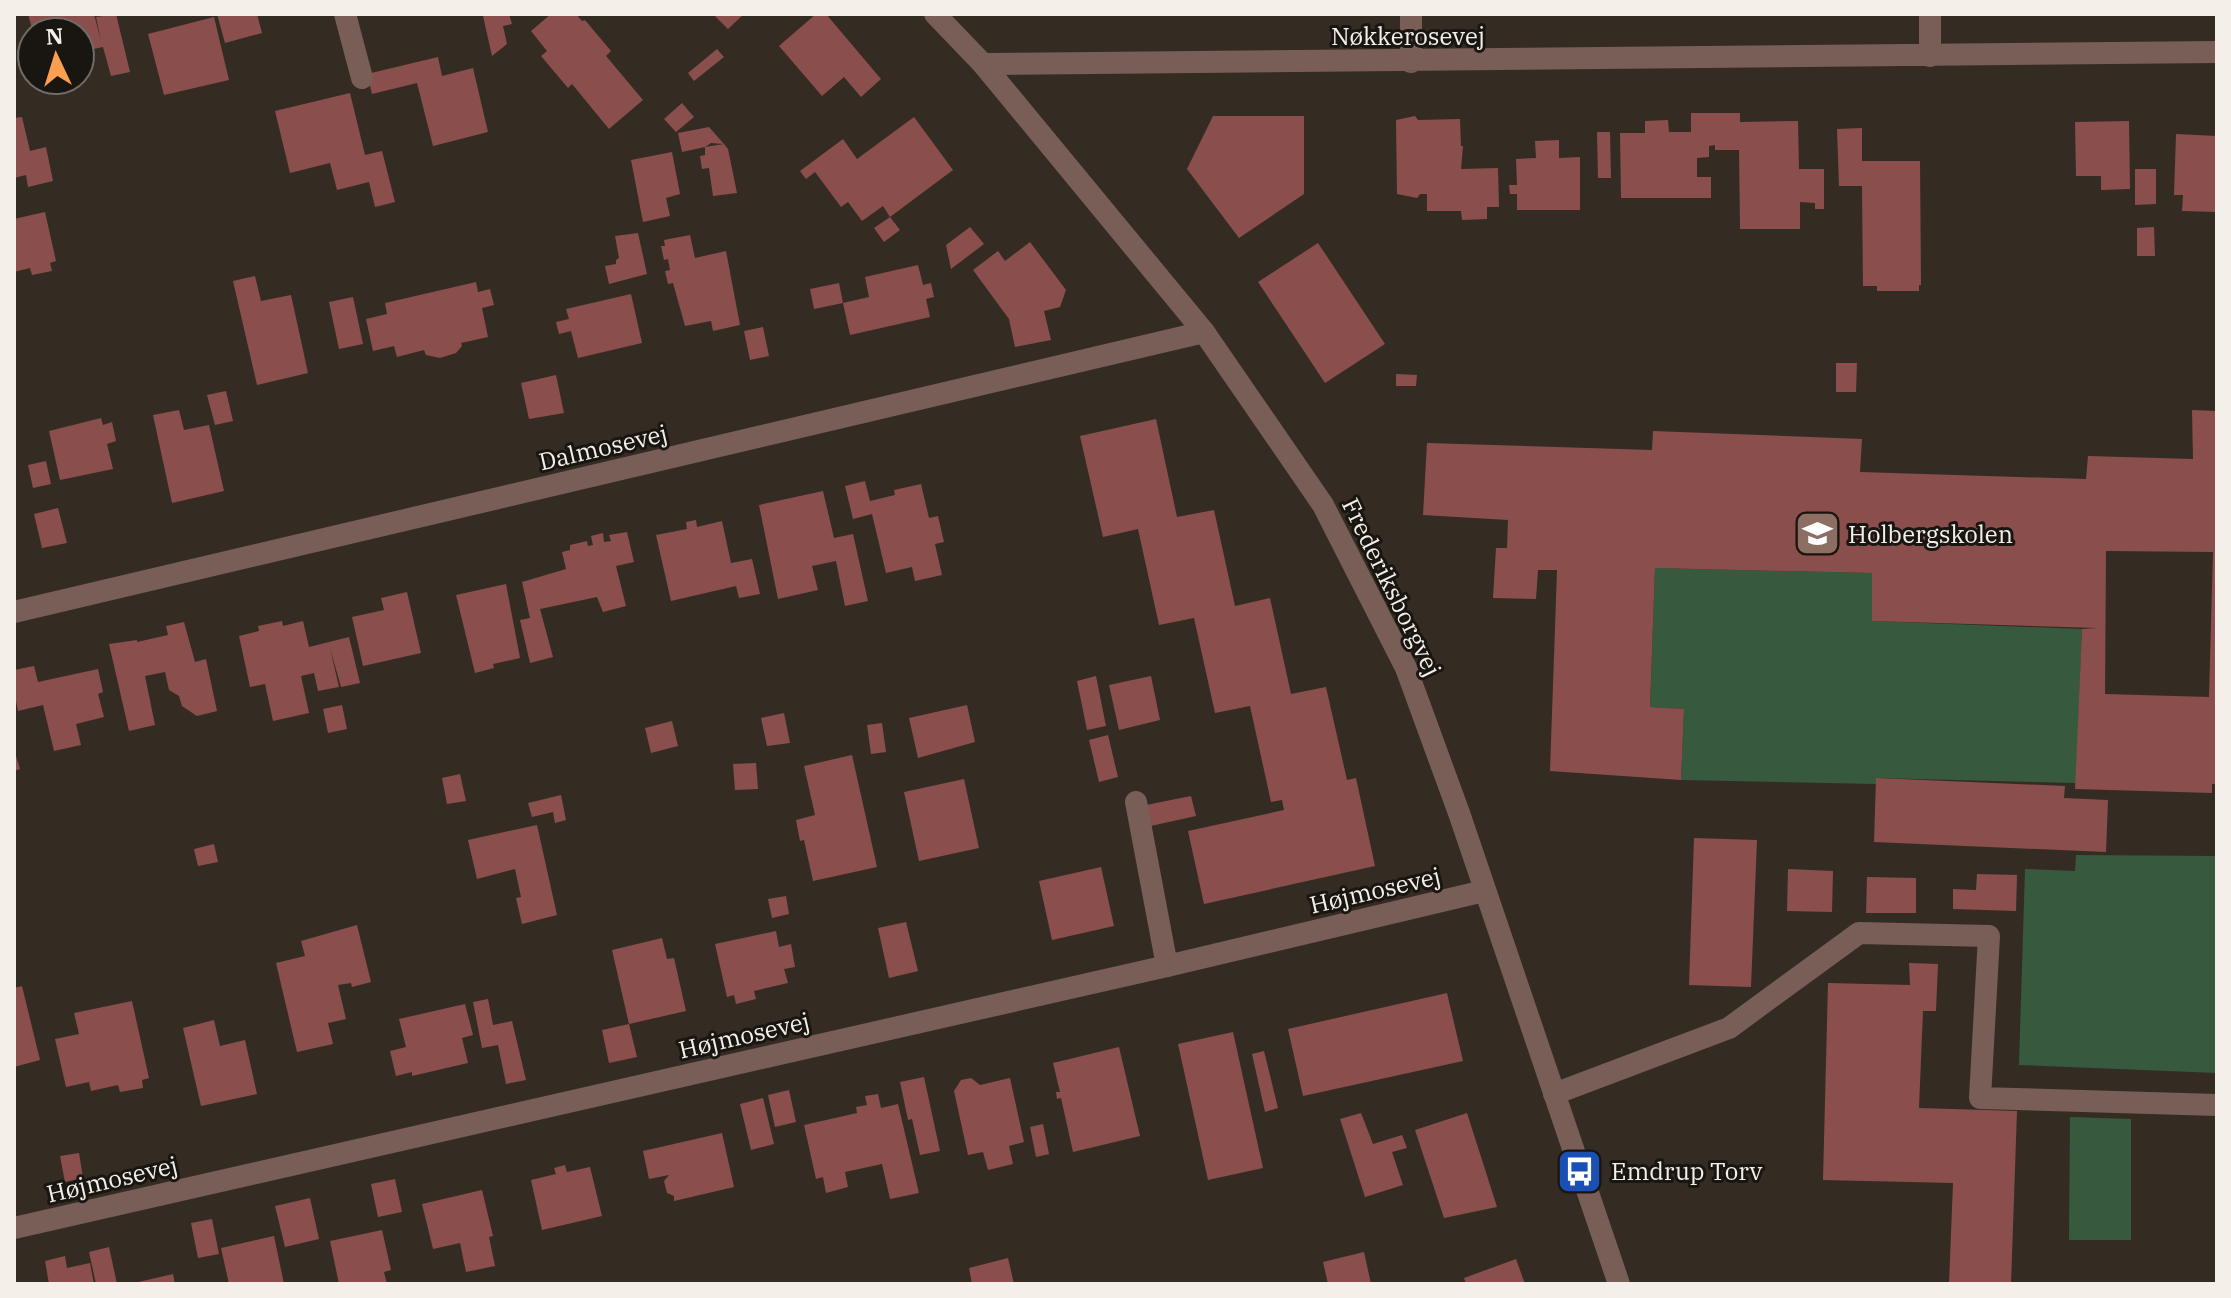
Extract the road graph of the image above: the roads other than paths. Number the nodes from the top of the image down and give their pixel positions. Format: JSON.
{"nodes":[{"id":1,"x":345,"y":14,"type":"edge"},
{"id":2,"x":935,"y":14,"type":"edge"},
{"id":3,"x":1411,"y":14,"type":"edge"},
{"id":4,"x":1930,"y":14,"type":"edge"},
{"id":5,"x":2217,"y":52,"type":"edge"},
{"id":6,"x":1930,"y":56,"type":"junction"},
{"id":7,"x":1411,"y":62,"type":"junction"},
{"id":8,"x":983,"y":64,"type":"junction"},
{"id":9,"x":362,"y":78,"type":"dead end"},
{"id":10,"x":1204,"y":332,"type":"junction"},
{"id":11,"x":14,"y":612,"type":"edge"},
{"id":12,"x":1136,"y":802,"type":"dead end"},
{"id":13,"x":1484,"y":891,"type":"junction"},
{"id":14,"x":1167,"y":966,"type":"junction"},
{"id":15,"x":1554,"y":1094,"type":"junction"},
{"id":16,"x":2217,"y":1105,"type":"edge"},
{"id":17,"x":14,"y":1228,"type":"edge"},
{"id":18,"x":1619,"y":1284,"type":"edge"}],
"edges":[{"from":1,"to":9,"type":"street"},
{"from":2,"to":8,"type":"street","name":"Frederiksborgvej"},
{"from":3,"to":7,"type":"street"},
{"from":4,"to":6,"type":"street"},
{"from":5,"to":6,"type":"street","name":"Nøkkerosevej"},
{"from":6,"to":7,"type":"street","name":"Nøkkerosevej"},
{"from":7,"to":8,"type":"street","name":"Nøkkerosevej"},
{"from":8,"to":10,"type":"street","name":"Frederiksborgvej"},
{"from":10,"to":11,"type":"street","name":"Dalmosevej"},
{"from":10,"to":13,"type":"street","name":"Frederiksborgvej"},
{"from":12,"to":14,"type":"street"},
{"from":13,"to":14,"type":"street","name":"Højmosevej"},
{"from":13,"to":15,"type":"street","name":"Frederiksborgvej"},
{"from":14,"to":17,"type":"street","name":"Højmosevej"},
{"from":15,"to":16,"type":"street"},
{"from":15,"to":18,"type":"street","name":"Frederiksborgvej"}]}
